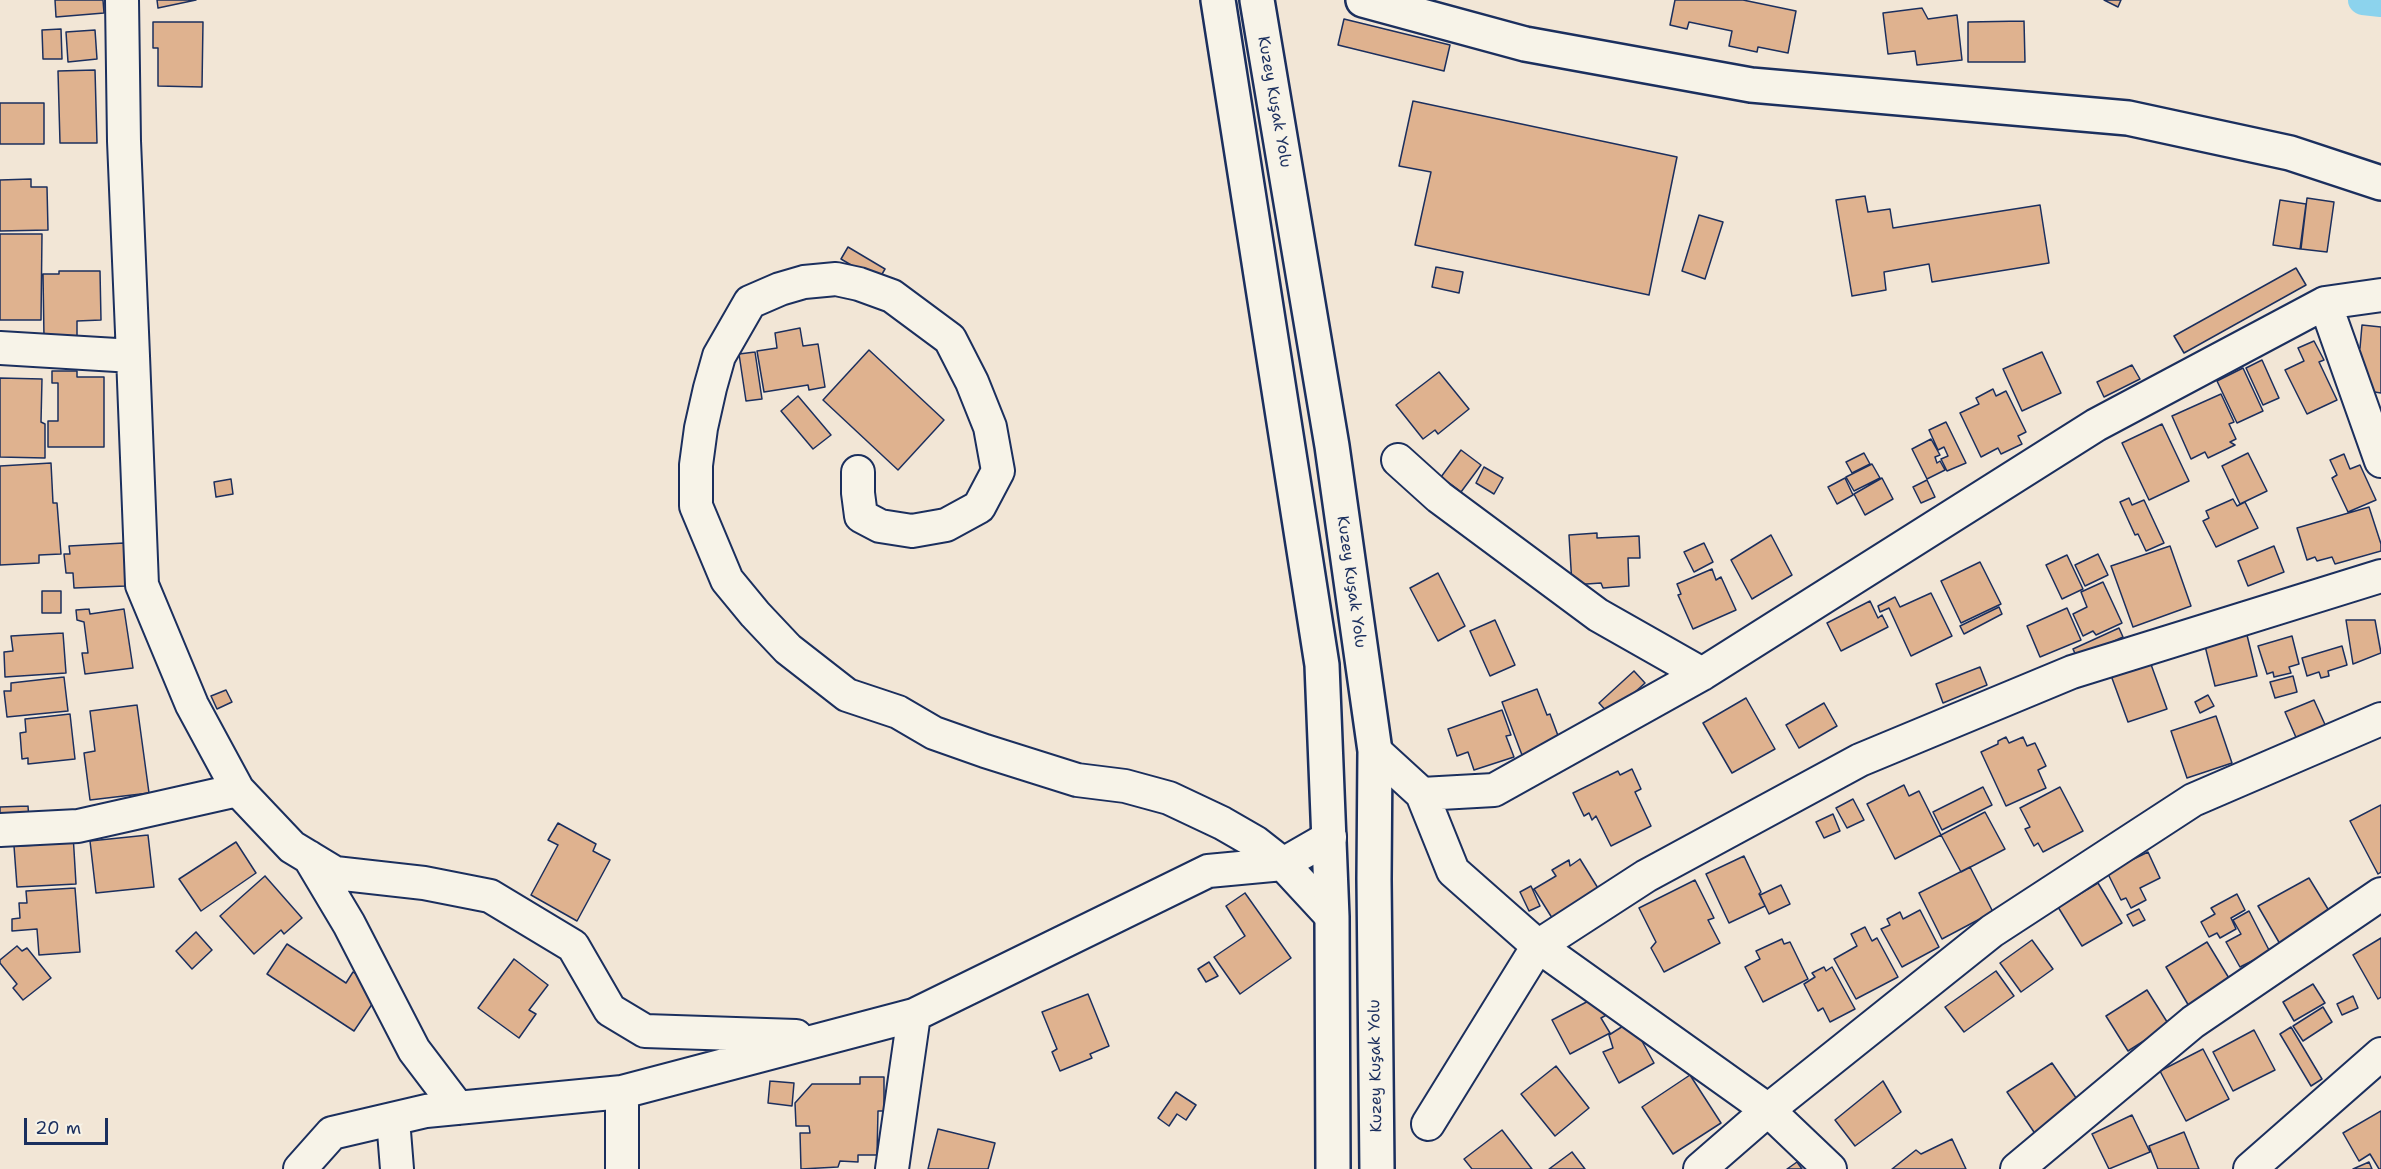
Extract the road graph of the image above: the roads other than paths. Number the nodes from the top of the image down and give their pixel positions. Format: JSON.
{"nodes":[{"id":1,"x":122,"y":0,"type":"edge"},
{"id":2,"x":1218,"y":0,"type":"edge"},
{"id":3,"x":1257,"y":0,"type":"edge"},
{"id":4,"x":1363,"y":0,"type":"edge"},
{"id":5,"x":2381,"y":183,"type":"edge"},
{"id":6,"x":2381,"y":295,"type":"edge"},
{"id":7,"x":2325,"y":303,"type":"junction"},
{"id":8,"x":0,"y":348,"type":"edge"},
{"id":9,"x":133,"y":356,"type":"junction"},
{"id":10,"x":1398,"y":460,"type":"dead end"},
{"id":11,"x":2381,"y":461,"type":"edge"},
{"id":12,"x":858,"y":472,"type":"dead end"},
{"id":13,"x":2381,"y":576,"type":"edge"},
{"id":14,"x":1702,"y":674,"type":"junction"},
{"id":15,"x":2381,"y":719,"type":"edge"},
{"id":16,"x":1376,"y":751,"type":"junction"},
{"id":17,"x":238,"y":790,"type":"junction"},
{"id":18,"x":1422,"y":794,"type":"junction"},
{"id":19,"x":0,"y":830,"type":"edge"},
{"id":20,"x":1330,"y":837,"type":"junction"},
{"id":21,"x":309,"y":857,"type":"junction"},
{"id":22,"x":1284,"y":864,"type":"junction"},
{"id":23,"x":2381,"y":894,"type":"edge"},
{"id":24,"x":1332,"y":917,"type":"junction"},
{"id":25,"x":1538,"y":946,"type":"junction"},
{"id":26,"x":914,"y":1015,"type":"junction"},
{"id":27,"x":830,"y":1037,"type":"junction"},
{"id":28,"x":2381,"y":1054,"type":"edge"},
{"id":29,"x":622,"y":1092,"type":"junction"},
{"id":30,"x":458,"y":1108,"type":"junction"},
{"id":31,"x":1768,"y":1110,"type":"junction"},
{"id":32,"x":393,"y":1119,"type":"junction"},
{"id":33,"x":1428,"y":1124,"type":"dead end"},
{"id":34,"x":300,"y":1169,"type":"edge"},
{"id":35,"x":397,"y":1169,"type":"edge"},
{"id":36,"x":622,"y":1169,"type":"edge"},
{"id":37,"x":892,"y":1169,"type":"edge"},
{"id":38,"x":1333,"y":1169,"type":"edge"},
{"id":39,"x":1377,"y":1169,"type":"edge"},
{"id":40,"x":1700,"y":1169,"type":"edge"},
{"id":41,"x":1830,"y":1169,"type":"edge"},
{"id":42,"x":2017,"y":1169,"type":"edge"},
{"id":43,"x":2250,"y":1169,"type":"edge"}],
"edges":[{"from":1,"to":9,"type":"street"},
{"from":2,"to":20,"type":"main road"},
{"from":3,"to":16,"type":"main road","name":"Kuzey Kuşak Yolu"},
{"from":4,"to":5,"type":"main road"},
{"from":6,"to":7,"type":"street"},
{"from":7,"to":11,"type":"street"},
{"from":7,"to":14,"type":"street"},
{"from":8,"to":9,"type":"street"},
{"from":9,"to":17,"type":"street"},
{"from":10,"to":14,"type":"street"},
{"from":12,"to":22,"type":"street"},
{"from":13,"to":25,"type":"street"},
{"from":14,"to":18,"type":"street"},
{"from":15,"to":31,"type":"street"},
{"from":16,"to":18,"type":"street"},
{"from":16,"to":39,"type":"main road","name":"Kuzey Kuşak Yolu"},
{"from":17,"to":19,"type":"street"},
{"from":17,"to":21,"type":"street"},
{"from":18,"to":25,"type":"street"},
{"from":20,"to":22,"type":"street"},
{"from":20,"to":24,"type":"main road"},
{"from":21,"to":27,"type":"street"},
{"from":21,"to":30,"type":"street"},
{"from":22,"to":24,"type":"street"},
{"from":22,"to":26,"type":"street"},
{"from":23,"to":42,"type":"street"},
{"from":24,"to":38,"type":"main road"},
{"from":25,"to":31,"type":"street"},
{"from":25,"to":33,"type":"street"},
{"from":26,"to":27,"type":"street"},
{"from":26,"to":37,"type":"street"},
{"from":27,"to":29,"type":"street"},
{"from":28,"to":43,"type":"street"},
{"from":29,"to":30,"type":"street"},
{"from":29,"to":36,"type":"street"},
{"from":30,"to":32,"type":"street"},
{"from":31,"to":40,"type":"street"},
{"from":31,"to":41,"type":"street"},
{"from":32,"to":34,"type":"street"},
{"from":32,"to":35,"type":"street"}]}
